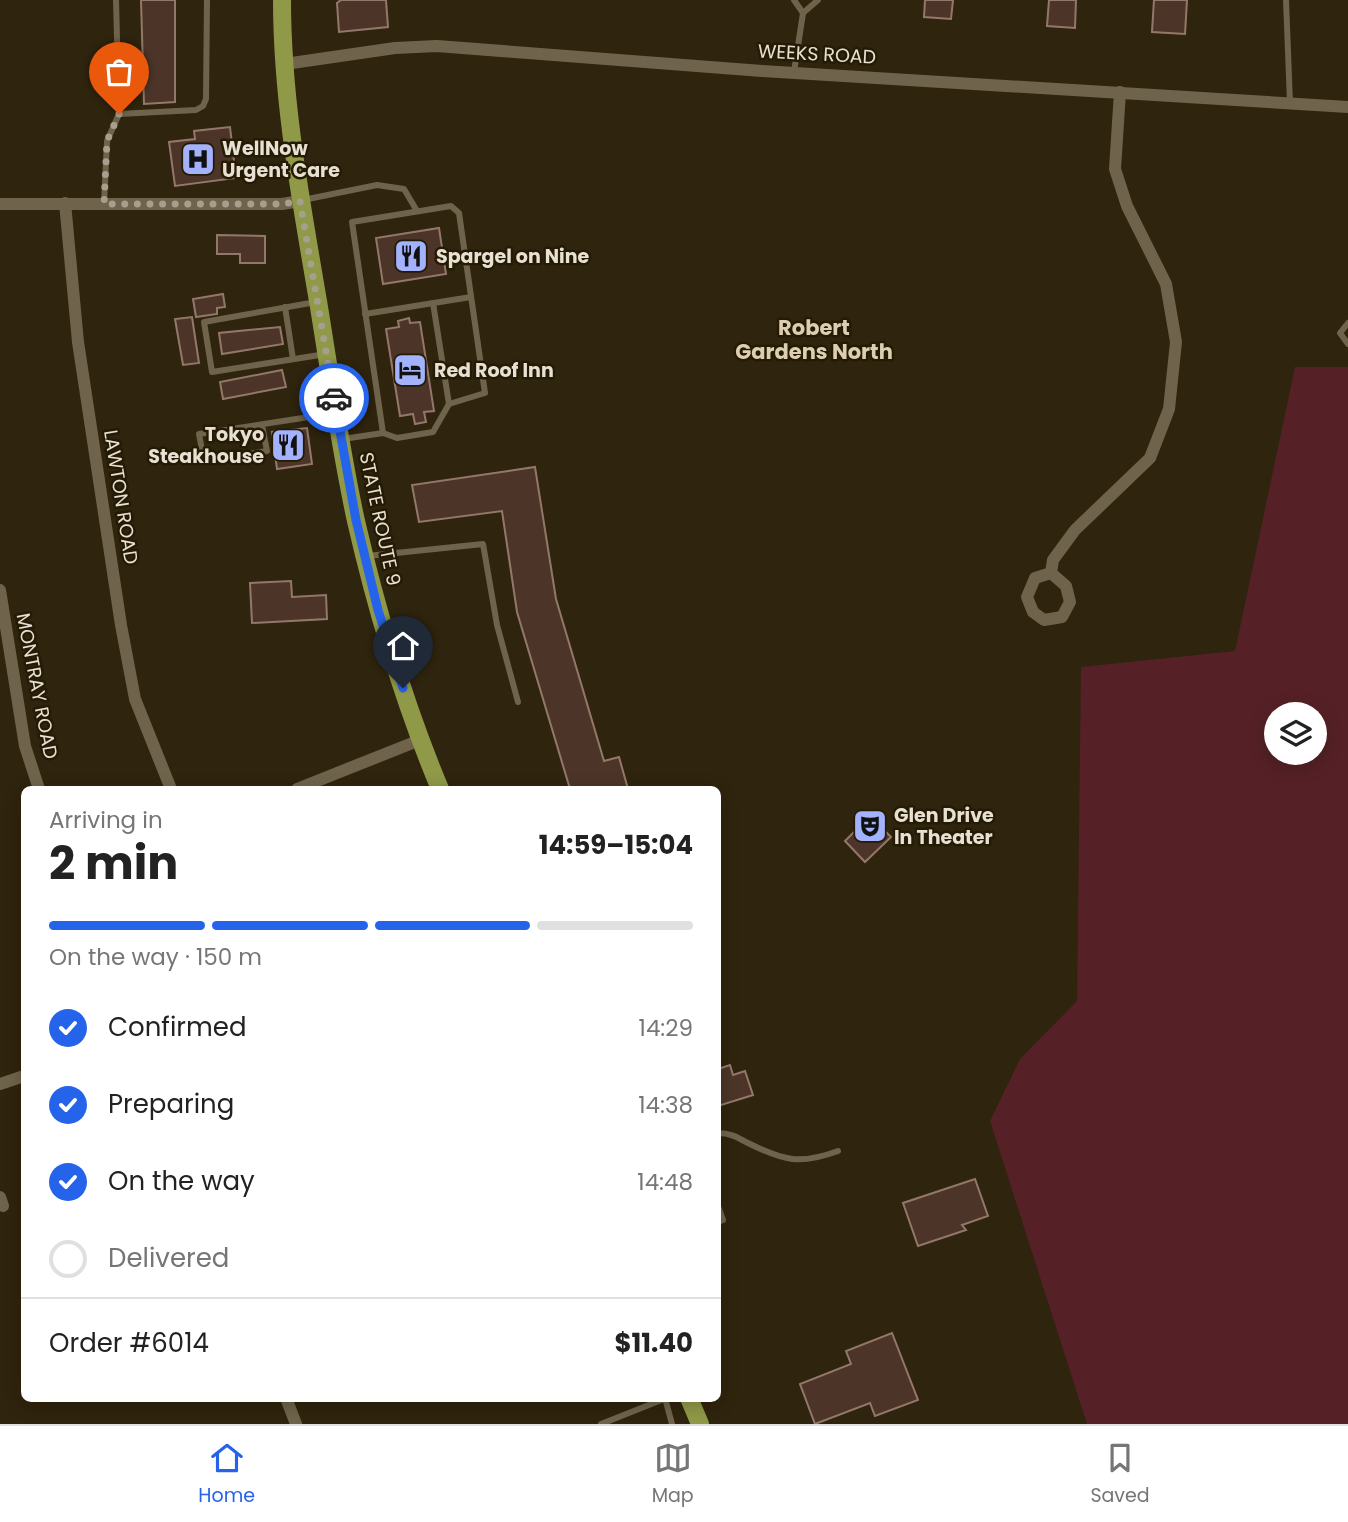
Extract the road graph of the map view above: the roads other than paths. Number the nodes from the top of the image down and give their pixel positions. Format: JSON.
{"nodes":[{"id":1,"x":116,"y":0,"type":"edge"},
{"id":2,"x":207,"y":0,"type":"edge"},
{"id":3,"x":282,"y":0,"type":"edge"},
{"id":4,"x":794,"y":0,"type":"edge"},
{"id":5,"x":818,"y":0,"type":"edge"},
{"id":6,"x":1286,"y":0,"type":"edge"},
{"id":7,"x":803,"y":13,"type":"junction"},
{"id":8,"x":285,"y":64,"type":"junction"},
{"id":9,"x":794,"y":72,"type":"junction"},
{"id":10,"x":1120,"y":92,"type":"junction"},
{"id":11,"x":1290,"y":103,"type":"junction"},
{"id":12,"x":1348,"y":107,"type":"edge"},
{"id":13,"x":119,"y":114,"type":"junction"},
{"id":14,"x":300,"y":201,"type":"junction"},
{"id":15,"x":65,"y":203,"type":"junction"},
{"id":16,"x":0,"y":204,"type":"edge"},
{"id":17,"x":104,"y":204,"type":"junction"},
{"id":18,"x":417,"y":211,"type":"junction"},
{"id":19,"x":471,"y":297,"type":"junction"},
{"id":20,"x":318,"y":301,"type":"junction"},
{"id":21,"x":433,"y":303,"type":"junction"},
{"id":22,"x":285,"y":307,"type":"junction"},
{"id":23,"x":365,"y":314,"type":"junction"},
{"id":24,"x":1348,"y":323,"type":"edge"},
{"id":25,"x":1348,"y":344,"type":"edge"},
{"id":26,"x":326,"y":354,"type":"junction"},
{"id":27,"x":293,"y":359,"type":"junction"},
{"id":28,"x":449,"y":404,"type":"junction"},
{"id":29,"x":337,"y":413,"type":"junction"},
{"id":30,"x":262,"y":425,"type":"junction"},
{"id":31,"x":383,"y":433,"type":"junction"},
{"id":32,"x":341,"y":440,"type":"junction"},
{"id":33,"x":365,"y":556,"type":"junction"},
{"id":34,"x":1051,"y":573,"type":"dead end"},
{"id":35,"x":0,"y":590,"type":"edge"},
{"id":36,"x":518,"y":702,"type":"dead end"},
{"id":37,"x":420,"y":740,"type":"junction"},
{"id":38,"x":38,"y":786,"type":"edge"},
{"id":39,"x":170,"y":786,"type":"edge"},
{"id":40,"x":305,"y":786,"type":"edge"},
{"id":41,"x":439,"y":786,"type":"edge"},
{"id":42,"x":21,"y":1077,"type":"edge"},
{"id":43,"x":0,"y":1084,"type":"edge"},
{"id":44,"x":721,"y":1133,"type":"edge"},
{"id":45,"x":838,"y":1151,"type":"dead end"},
{"id":46,"x":288,"y":1402,"type":"edge"},
{"id":47,"x":656,"y":1402,"type":"edge"},
{"id":48,"x":665,"y":1402,"type":"edge"},
{"id":49,"x":691,"y":1402,"type":"edge"},
{"id":50,"x":296,"y":1424,"type":"edge"},
{"id":51,"x":601,"y":1424,"type":"edge"},
{"id":52,"x":672,"y":1424,"type":"edge"},
{"id":53,"x":699,"y":1424,"type":"edge"}],
"edges":[{"from":1,"to":13,"type":"lane"},
{"from":2,"to":13,"type":"lane"},
{"from":3,"to":8,"type":"main road","name":"STATE ROUTE 9"},
{"from":4,"to":7,"type":"lane"},
{"from":5,"to":7,"type":"lane"},
{"from":6,"to":11,"type":"lane"},
{"from":7,"to":9,"type":"lane"},
{"from":8,"to":9,"type":"street","name":"WEEKS ROAD"},
{"from":8,"to":14,"type":"main road","name":"STATE ROUTE 9"},
{"from":9,"to":10,"type":"street","name":"WEEKS ROAD"},
{"from":10,"to":11,"type":"street","name":"WEEKS ROAD"},
{"from":10,"to":34,"type":"street"},
{"from":11,"to":12,"type":"street","name":"WEEKS ROAD"},
{"from":13,"to":17,"type":"lane"},
{"from":14,"to":17,"type":"street"},
{"from":14,"to":18,"type":"lane"},
{"from":14,"to":20,"type":"main road","name":"STATE ROUTE 9"},
{"from":15,"to":16,"type":"street"},
{"from":15,"to":17,"type":"street"},
{"from":15,"to":39,"type":"street","name":"LAWTON ROAD"},
{"from":18,"to":19,"type":"lane"},
{"from":18,"to":23,"type":"lane"},
{"from":19,"to":21,"type":"lane"},
{"from":19,"to":28,"type":"lane"},
{"from":20,"to":22,"type":"lane"},
{"from":20,"to":26,"type":"main road","name":"STATE ROUTE 9"},
{"from":21,"to":23,"type":"lane"},
{"from":21,"to":28,"type":"lane"},
{"from":22,"to":27,"type":"lane"},
{"from":22,"to":27,"type":"lane"},
{"from":23,"to":31,"type":"lane"},
{"from":24,"to":25,"type":"lane"},
{"from":26,"to":27,"type":"lane"},
{"from":26,"to":29,"type":"main road","name":"STATE ROUTE 9"},
{"from":28,"to":31,"type":"lane"},
{"from":29,"to":30,"type":"lane"},
{"from":29,"to":32,"type":"main road","name":"STATE ROUTE 9"},
{"from":30,"to":30,"type":"lane"},
{"from":31,"to":32,"type":"lane"},
{"from":32,"to":33,"type":"main road","name":"STATE ROUTE 9"},
{"from":33,"to":36,"type":"lane"},
{"from":33,"to":37,"type":"main road","name":"STATE ROUTE 9"},
{"from":35,"to":38,"type":"street","name":"MONTRAY ROAD"},
{"from":37,"to":40,"type":"street"},
{"from":37,"to":41,"type":"main road","name":"STATE ROUTE 9"},
{"from":42,"to":43,"type":"street"},
{"from":44,"to":45,"type":"lane"},
{"from":46,"to":50,"type":"street"},
{"from":47,"to":51,"type":"lane"},
{"from":48,"to":52,"type":"lane"},
{"from":49,"to":53,"type":"main road"}]}
